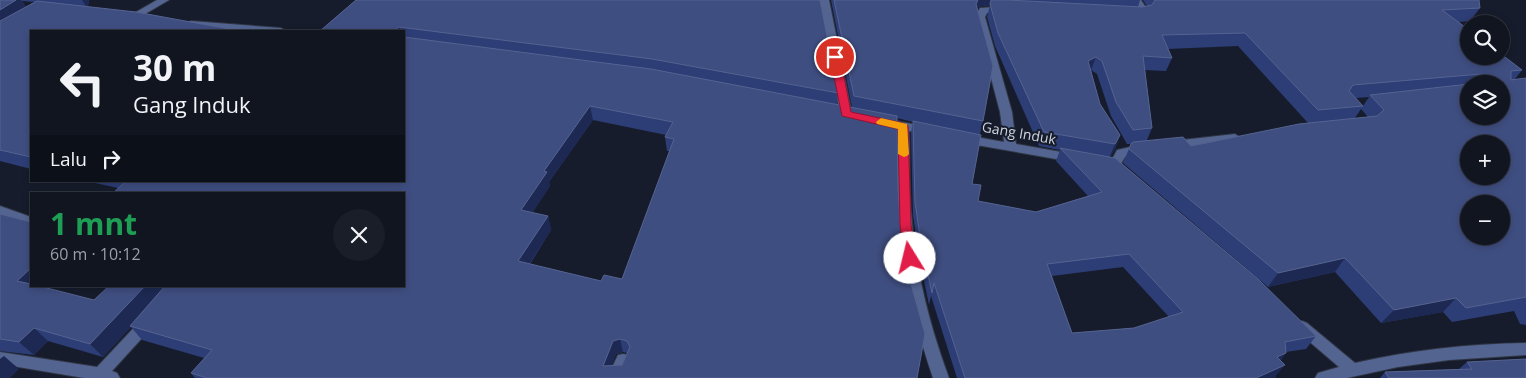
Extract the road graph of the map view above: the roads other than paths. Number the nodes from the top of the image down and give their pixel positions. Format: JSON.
{"nodes":[{"id":1,"x":164,"y":0,"type":"edge"},
{"id":2,"x":824,"y":0,"type":"edge"},
{"id":3,"x":1136,"y":0,"type":"edge"},
{"id":4,"x":1021,"y":10,"type":"edge"},
{"id":5,"x":1127,"y":16,"type":"edge"},
{"id":6,"x":149,"y":20,"type":"edge"},
{"id":7,"x":178,"y":23,"type":"edge"},
{"id":8,"x":268,"y":30,"type":"edge"},
{"id":9,"x":903,"y":126,"type":"junction"},
{"id":10,"x":939,"y":134,"type":"edge"},
{"id":11,"x":957,"y":137,"type":"edge"},
{"id":12,"x":1250,"y":137,"type":"edge"},
{"id":13,"x":1010,"y":147,"type":"junction"},
{"id":14,"x":1088,"y":161,"type":"edge"},
{"id":15,"x":1115,"y":167,"type":"edge"},
{"id":16,"x":0,"y":211,"type":"edge"},
{"id":17,"x":30,"y":222,"type":"edge"},
{"id":18,"x":160,"y":310,"type":"edge"},
{"id":19,"x":1292,"y":318,"type":"edge"},
{"id":20,"x":1526,"y":348,"type":"edge"},
{"id":21,"x":0,"y":358,"type":"edge"},
{"id":22,"x":623,"y":360,"type":"edge"},
{"id":23,"x":1352,"y":369,"type":"junction"},
{"id":24,"x":106,"y":376,"type":"edge"},
{"id":25,"x":615,"y":378,"type":"edge"},
{"id":26,"x":941,"y":378,"type":"edge"},
{"id":27,"x":1323,"y":378,"type":"edge"}],
"edges":[{"from":1,"to":6,"type":"street"},
{"from":2,"to":9,"type":"street"},
{"from":3,"to":5,"type":"street"},
{"from":4,"to":13,"type":"street"},
{"from":7,"to":8,"type":"street"},
{"from":9,"to":10,"type":"street"},
{"from":9,"to":26,"type":"street"},
{"from":11,"to":13,"type":"street","name":"Gang Induk"},
{"from":12,"to":15,"type":"street"},
{"from":13,"to":14,"type":"street","name":"Gang Induk"},
{"from":16,"to":17,"type":"street"},
{"from":18,"to":24,"type":"street"},
{"from":19,"to":23,"type":"street"},
{"from":20,"to":23,"type":"street"},
{"from":21,"to":24,"type":"street"},
{"from":22,"to":25,"type":"street"},
{"from":23,"to":27,"type":"street"}]}
